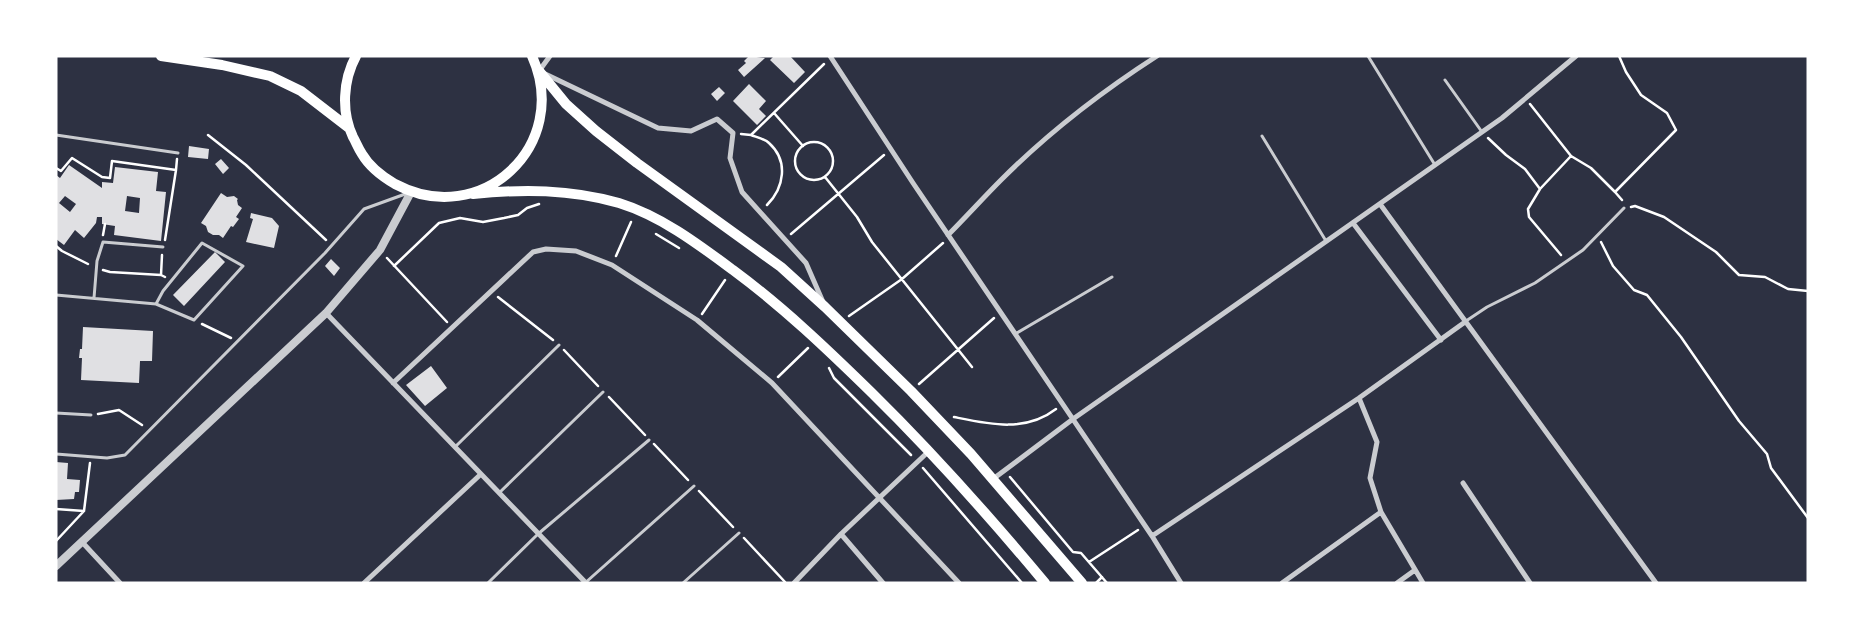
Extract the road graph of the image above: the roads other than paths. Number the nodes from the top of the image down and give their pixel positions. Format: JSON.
{"nodes":[{"id":1,"x":162,"y":56,"type":"edge"},
{"id":2,"x":356,"y":56,"type":"edge"},
{"id":3,"x":532,"y":56,"type":"edge"},
{"id":4,"x":550,"y":56,"type":"edge"},
{"id":5,"x":830,"y":56,"type":"edge"},
{"id":6,"x":1157,"y":56,"type":"edge"},
{"id":7,"x":1368,"y":56,"type":"edge"},
{"id":8,"x":1576,"y":56,"type":"edge"},
{"id":9,"x":539,"y":71,"type":"junction"},
{"id":10,"x":1445,"y":80,"type":"dead end"},
{"id":11,"x":349,"y":128,"type":"junction"},
{"id":12,"x":1482,"y":132,"type":"junction"},
{"id":13,"x":56,"y":135,"type":"edge"},
{"id":14,"x":1262,"y":136,"type":"dead end"},
{"id":15,"x":178,"y":153,"type":"dead end"},
{"id":16,"x":1435,"y":165,"type":"junction"},
{"id":17,"x":411,"y":192,"type":"junction"},
{"id":18,"x":473,"y":194,"type":"junction"},
{"id":19,"x":1380,"y":204,"type":"junction"},
{"id":20,"x":1624,"y":208,"type":"road end"},
{"id":21,"x":1352,"y":223,"type":"junction"},
{"id":22,"x":948,"y":235,"type":"junction"},
{"id":23,"x":1327,"y":241,"type":"junction"},
{"id":24,"x":163,"y":247,"type":"road end"},
{"id":25,"x":1112,"y":277,"type":"dead end"},
{"id":26,"x":56,"y":295,"type":"edge"},
{"id":27,"x":94,"y":298,"type":"junction"},
{"id":28,"x":156,"y":304,"type":"junction"},
{"id":29,"x":825,"y":307,"type":"junction"},
{"id":30,"x":326,"y":313,"type":"junction"},
{"id":31,"x":1465,"y":322,"type":"junction"},
{"id":32,"x":1015,"y":334,"type":"junction"},
{"id":33,"x":1441,"y":340,"type":"junction"},
{"id":34,"x":559,"y":345,"type":"road end"},
{"id":35,"x":393,"y":383,"type":"junction"},
{"id":36,"x":603,"y":392,"type":"road end"},
{"id":37,"x":1359,"y":398,"type":"junction"},
{"id":38,"x":56,"y":413,"type":"edge"},
{"id":39,"x":91,"y":415,"type":"road end"},
{"id":40,"x":1073,"y":419,"type":"junction"},
{"id":41,"x":649,"y":440,"type":"road end"},
{"id":42,"x":455,"y":447,"type":"junction"},
{"id":43,"x":929,"y":451,"type":"junction"},
{"id":44,"x":56,"y":454,"type":"edge"},
{"id":45,"x":481,"y":474,"type":"junction"},
{"id":46,"x":993,"y":479,"type":"junction"},
{"id":47,"x":1463,"y":483,"type":"dead end"},
{"id":48,"x":694,"y":486,"type":"road end"},
{"id":49,"x":499,"y":493,"type":"junction"},
{"id":50,"x":879,"y":498,"type":"junction"},
{"id":51,"x":1381,"y":512,"type":"junction"},
{"id":52,"x":739,"y":533,"type":"road end"},
{"id":53,"x":538,"y":534,"type":"junction"},
{"id":54,"x":841,"y":534,"type":"junction"},
{"id":55,"x":1152,"y":536,"type":"junction"},
{"id":56,"x":82,"y":542,"type":"junction"},
{"id":57,"x":56,"y":566,"type":"edge"},
{"id":58,"x":1415,"y":570,"type":"junction"},
{"id":59,"x":120,"y":583,"type":"edge"},
{"id":60,"x":364,"y":583,"type":"edge"},
{"id":61,"x":488,"y":583,"type":"edge"},
{"id":62,"x":585,"y":583,"type":"edge"},
{"id":63,"x":683,"y":583,"type":"edge"},
{"id":64,"x":794,"y":583,"type":"edge"},
{"id":65,"x":883,"y":583,"type":"edge"},
{"id":66,"x":958,"y":583,"type":"edge"},
{"id":67,"x":1046,"y":583,"type":"edge"},
{"id":68,"x":1082,"y":583,"type":"edge"},
{"id":69,"x":1182,"y":583,"type":"edge"},
{"id":70,"x":1282,"y":583,"type":"edge"},
{"id":71,"x":1397,"y":583,"type":"edge"},
{"id":72,"x":1423,"y":583,"type":"edge"},
{"id":73,"x":1530,"y":583,"type":"edge"},
{"id":74,"x":1656,"y":583,"type":"edge"}],
"edges":[{"from":1,"to":11,"type":"main road"},
{"from":2,"to":11,"type":"main road"},
{"from":3,"to":9,"type":"main road"},
{"from":4,"to":9,"type":"street"},
{"from":5,"to":22,"type":"street"},
{"from":6,"to":22,"type":"street"},
{"from":7,"to":16,"type":"lane"},
{"from":8,"to":12,"type":"street"},
{"from":9,"to":18,"type":"main road"},
{"from":9,"to":29,"type":"main road"},
{"from":9,"to":29,"type":"street"},
{"from":10,"to":12,"type":"lane"},
{"from":11,"to":17,"type":"main road"},
{"from":12,"to":16,"type":"street"},
{"from":13,"to":15,"type":"lane"},
{"from":14,"to":23,"type":"lane"},
{"from":16,"to":19,"type":"street"},
{"from":17,"to":18,"type":"main road"},
{"from":17,"to":30,"type":"street"},
{"from":17,"to":44,"type":"lane"},
{"from":18,"to":43,"type":"main road"},
{"from":19,"to":21,"type":"street"},
{"from":19,"to":31,"type":"street"},
{"from":20,"to":31,"type":"lane"},
{"from":21,"to":23,"type":"street"},
{"from":21,"to":33,"type":"street"},
{"from":22,"to":32,"type":"street"},
{"from":23,"to":40,"type":"street"},
{"from":24,"to":27,"type":"lane"},
{"from":25,"to":32,"type":"lane"},
{"from":26,"to":27,"type":"lane"},
{"from":27,"to":28,"type":"lane"},
{"from":28,"to":28,"type":"lane"},
{"from":29,"to":46,"type":"main road"},
{"from":30,"to":35,"type":"street"},
{"from":30,"to":56,"type":"street"},
{"from":31,"to":33,"type":"street"},
{"from":31,"to":74,"type":"street"},
{"from":32,"to":40,"type":"street"},
{"from":33,"to":37,"type":"street"},
{"from":34,"to":42,"type":"lane"},
{"from":35,"to":42,"type":"street"},
{"from":35,"to":50,"type":"street"},
{"from":36,"to":49,"type":"lane"},
{"from":37,"to":51,"type":"street"},
{"from":37,"to":55,"type":"street"},
{"from":38,"to":39,"type":"lane"},
{"from":40,"to":46,"type":"street"},
{"from":40,"to":55,"type":"street"},
{"from":41,"to":53,"type":"lane"},
{"from":42,"to":45,"type":"street"},
{"from":43,"to":50,"type":"street"},
{"from":43,"to":67,"type":"main road"},
{"from":45,"to":49,"type":"street"},
{"from":45,"to":60,"type":"street"},
{"from":46,"to":68,"type":"main road"},
{"from":47,"to":73,"type":"street"},
{"from":48,"to":62,"type":"lane"},
{"from":49,"to":53,"type":"street"},
{"from":50,"to":54,"type":"street"},
{"from":50,"to":66,"type":"street"},
{"from":51,"to":58,"type":"street"},
{"from":51,"to":70,"type":"street"},
{"from":52,"to":63,"type":"lane"},
{"from":53,"to":61,"type":"lane"},
{"from":53,"to":62,"type":"street"},
{"from":54,"to":64,"type":"street"},
{"from":54,"to":65,"type":"street"},
{"from":55,"to":69,"type":"street"},
{"from":56,"to":57,"type":"street"},
{"from":56,"to":59,"type":"street"},
{"from":58,"to":71,"type":"street"},
{"from":58,"to":72,"type":"street"}]}
